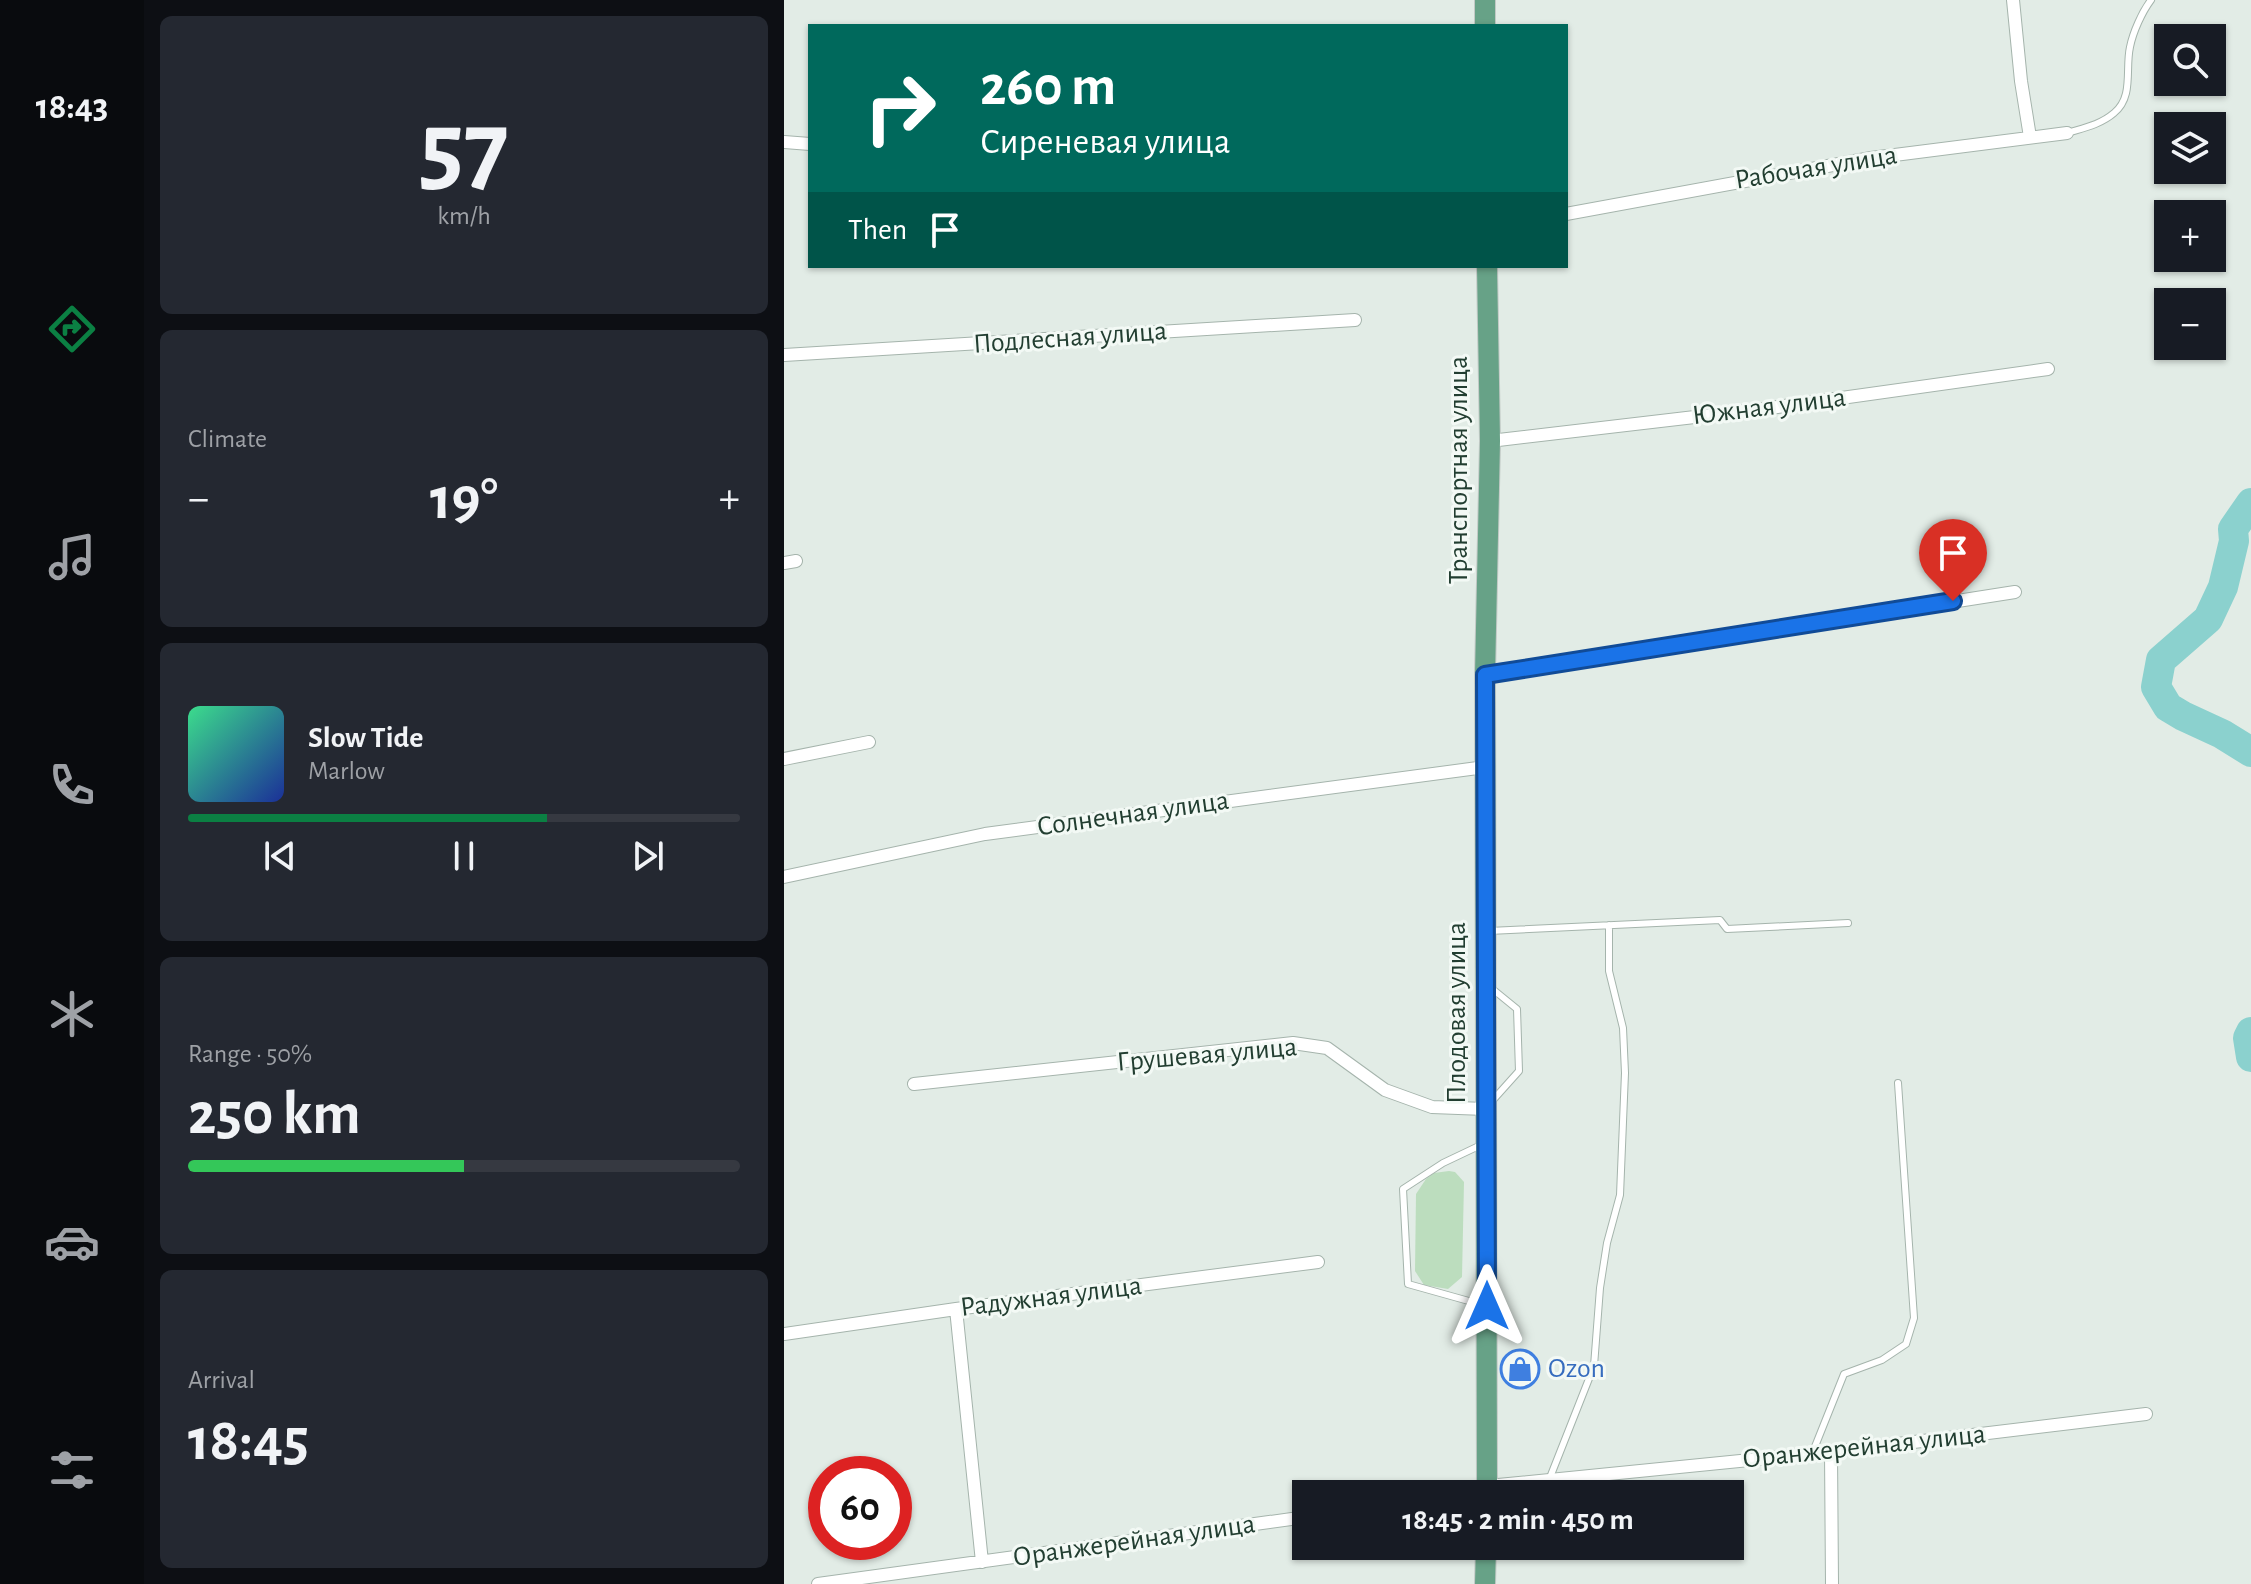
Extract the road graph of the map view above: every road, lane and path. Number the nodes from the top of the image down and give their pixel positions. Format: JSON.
{"nodes":[{"id":1,"x":1485,"y":0,"type":"edge"},
{"id":2,"x":2013,"y":0,"type":"edge"},
{"id":3,"x":2151,"y":0,"type":"edge"},
{"id":4,"x":1485,"y":24,"type":"edge"},
{"id":5,"x":2067,"y":133,"type":"joint"},
{"id":6,"x":2030,"y":137,"type":"junction"},
{"id":7,"x":784,"y":142,"type":"edge"},
{"id":8,"x":808,"y":144,"type":"edge"},
{"id":9,"x":1568,"y":214,"type":"edge"},
{"id":10,"x":1487,"y":268,"type":"edge"},
{"id":11,"x":1355,"y":320,"type":"dead end"},
{"id":12,"x":784,"y":355,"type":"edge"},
{"id":13,"x":2048,"y":369,"type":"dead end"},
{"id":14,"x":1490,"y":441,"type":"junction"},
{"id":15,"x":2015,"y":592,"type":"dead end"},
{"id":16,"x":1485,"y":675,"type":"junction"},
{"id":17,"x":869,"y":742,"type":"dead end"},
{"id":18,"x":784,"y":759,"type":"edge"},
{"id":19,"x":1485,"y":767,"type":"junction"},
{"id":20,"x":784,"y":877,"type":"edge"},
{"id":21,"x":1848,"y":923,"type":"dead end"},
{"id":22,"x":1609,"y":925,"type":"junction"},
{"id":23,"x":1485,"y":931,"type":"junction"},
{"id":24,"x":1485,"y":983,"type":"junction"},
{"id":25,"x":1898,"y":1083,"type":"dead end"},
{"id":26,"x":914,"y":1084,"type":"dead end"},
{"id":27,"x":1485,"y":1109,"type":"junction"},
{"id":28,"x":1486,"y":1142,"type":"junction"},
{"id":29,"x":1318,"y":1262,"type":"dead end"},
{"id":30,"x":1487,"y":1306,"type":"junction"},
{"id":31,"x":956,"y":1309,"type":"junction"},
{"id":32,"x":784,"y":1334,"type":"edge"},
{"id":33,"x":2146,"y":1414,"type":"dead end"},
{"id":34,"x":1831,"y":1452,"type":"junction"},
{"id":35,"x":1812,"y":1454,"type":"junction"},
{"id":36,"x":1488,"y":1480,"type":"edge"},
{"id":37,"x":1549,"y":1480,"type":"joint"},
{"id":38,"x":1292,"y":1519,"type":"edge"},
{"id":39,"x":1486,"y":1560,"type":"edge"},
{"id":40,"x":982,"y":1562,"type":"junction"},
{"id":41,"x":818,"y":1584,"type":"edge"},
{"id":42,"x":1485,"y":1584,"type":"edge"},
{"id":43,"x":1832,"y":1584,"type":"edge"}],
"edges":[{"from":1,"to":4,"type":"main road"},
{"from":2,"to":6,"type":"street"},
{"from":3,"to":5,"type":"lane"},
{"from":5,"to":6,"type":"street","name":"Рабочая улица"},
{"from":6,"to":9,"type":"street","name":"Рабочая улица"},
{"from":7,"to":8,"type":"street"},
{"from":10,"to":14,"type":"main road","name":"Транспортная улица"},
{"from":11,"to":12,"type":"street","name":"Подлесная улица"},
{"from":13,"to":14,"type":"street","name":"Южная улица"},
{"from":14,"to":16,"type":"main road","name":"Транспортная улица"},
{"from":15,"to":16,"type":"street"},
{"from":16,"to":19,"type":"main road","name":"Плодовая улица"},
{"from":17,"to":18,"type":"street"},
{"from":19,"to":20,"type":"street","name":"Солнечная улица"},
{"from":19,"to":23,"type":"main road","name":"Плодовая улица"},
{"from":21,"to":22,"type":"lane"},
{"from":22,"to":23,"type":"lane"},
{"from":22,"to":37,"type":"lane"},
{"from":23,"to":24,"type":"main road","name":"Плодовая улица"},
{"from":24,"to":27,"type":"main road","name":"Плодовая улица"},
{"from":24,"to":27,"type":"lane"},
{"from":25,"to":35,"type":"lane"},
{"from":26,"to":27,"type":"street","name":"Грушевая улица"},
{"from":27,"to":28,"type":"main road","name":"Плодовая улица"},
{"from":28,"to":30,"type":"main road","name":"Плодовая улица"},
{"from":28,"to":30,"type":"lane"},
{"from":29,"to":31,"type":"street","name":"Радужная улица"},
{"from":30,"to":36,"type":"main road","name":"Плодовая улица"},
{"from":31,"to":32,"type":"street","name":"Радужная улица"},
{"from":31,"to":40,"type":"street"},
{"from":33,"to":34,"type":"street","name":"Оранжерейная улица"},
{"from":34,"to":35,"type":"street","name":"Оранжерейная улица"},
{"from":34,"to":43,"type":"street"},
{"from":35,"to":37,"type":"street","name":"Оранжерейная улица"},
{"from":38,"to":40,"type":"street","name":"Оранжерейная улица"},
{"from":39,"to":42,"type":"main road"},
{"from":40,"to":41,"type":"street","name":"Оранжерейная улица"}]}
